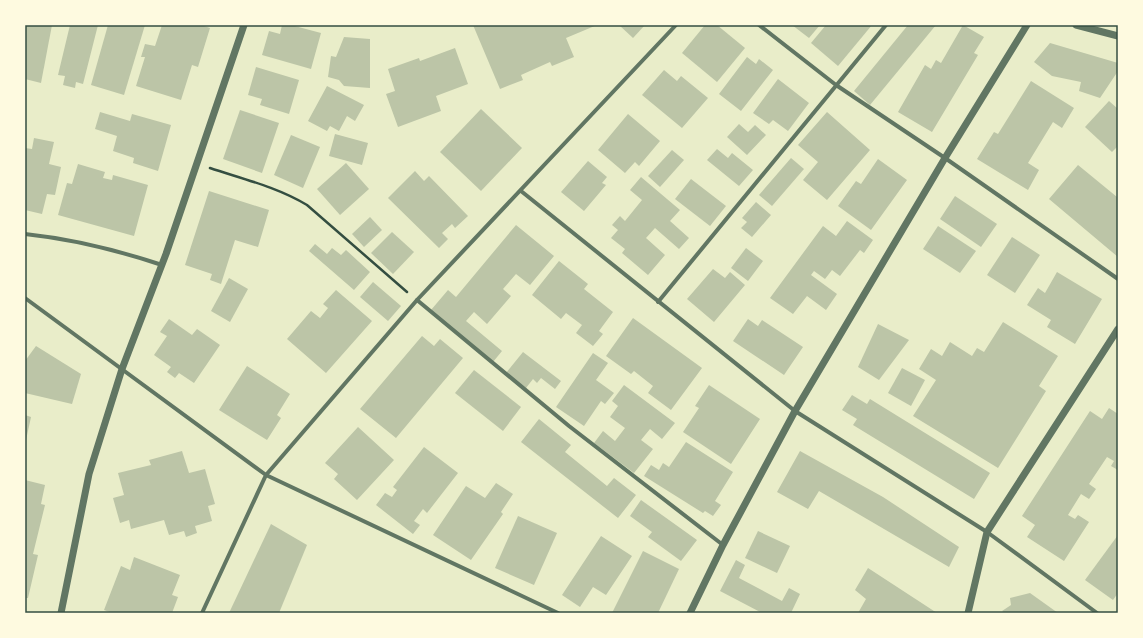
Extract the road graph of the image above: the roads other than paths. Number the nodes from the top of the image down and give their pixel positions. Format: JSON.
{"nodes":[{"id":1,"x":244,"y":25,"type":"edge"},
{"id":2,"x":676,"y":25,"type":"edge"},
{"id":3,"x":759,"y":25,"type":"edge"},
{"id":4,"x":886,"y":25,"type":"edge"},
{"id":5,"x":1027,"y":25,"type":"edge"},
{"id":6,"x":1076,"y":25,"type":"edge"},
{"id":7,"x":1118,"y":36,"type":"edge"},
{"id":8,"x":836,"y":85,"type":"junction"},
{"id":9,"x":945,"y":158,"type":"junction"},
{"id":10,"x":520,"y":191,"type":"junction"},
{"id":11,"x":25,"y":234,"type":"edge"},
{"id":12,"x":162,"y":265,"type":"junction"},
{"id":13,"x":1118,"y":279,"type":"edge"},
{"id":14,"x":25,"y":298,"type":"edge"},
{"id":15,"x":417,"y":300,"type":"junction"},
{"id":16,"x":658,"y":302,"type":"junction"},
{"id":17,"x":1118,"y":329,"type":"edge"},
{"id":18,"x":122,"y":369,"type":"junction"},
{"id":19,"x":795,"y":411,"type":"junction"},
{"id":20,"x":266,"y":476,"type":"junction"},
{"id":21,"x":988,"y":532,"type":"junction"},
{"id":22,"x":723,"y":546,"type":"junction"},
{"id":23,"x":61,"y":613,"type":"edge"},
{"id":24,"x":202,"y":613,"type":"edge"},
{"id":25,"x":558,"y":613,"type":"edge"},
{"id":26,"x":690,"y":613,"type":"edge"},
{"id":27,"x":968,"y":613,"type":"edge"},
{"id":28,"x":1098,"y":613,"type":"edge"}],
"edges":[{"from":1,"to":12,"type":"street"},
{"from":2,"to":10,"type":"street"},
{"from":3,"to":8,"type":"street"},
{"from":4,"to":8,"type":"street"},
{"from":5,"to":9,"type":"street"},
{"from":6,"to":7,"type":"street"},
{"from":8,"to":9,"type":"street"},
{"from":8,"to":16,"type":"street"},
{"from":9,"to":13,"type":"street"},
{"from":9,"to":19,"type":"street"},
{"from":10,"to":15,"type":"street"},
{"from":10,"to":16,"type":"street"},
{"from":11,"to":12,"type":"street"},
{"from":12,"to":18,"type":"street"},
{"from":14,"to":18,"type":"street"},
{"from":15,"to":20,"type":"street"},
{"from":15,"to":22,"type":"street"},
{"from":16,"to":19,"type":"street"},
{"from":17,"to":21,"type":"street"},
{"from":18,"to":20,"type":"street"},
{"from":18,"to":23,"type":"street"},
{"from":19,"to":21,"type":"street"},
{"from":19,"to":22,"type":"street"},
{"from":20,"to":24,"type":"street"},
{"from":20,"to":25,"type":"street"},
{"from":21,"to":27,"type":"street"},
{"from":21,"to":28,"type":"street"},
{"from":22,"to":26,"type":"street"}]}
